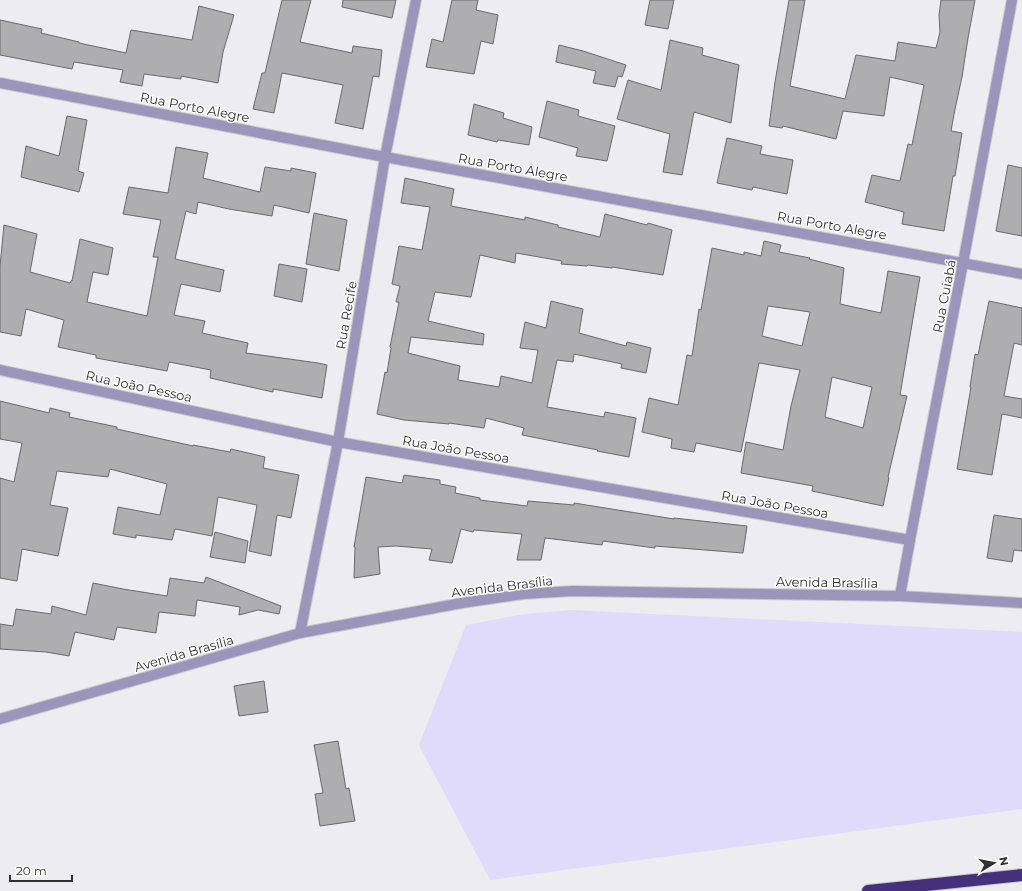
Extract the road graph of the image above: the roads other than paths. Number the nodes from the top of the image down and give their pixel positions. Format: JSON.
{"nodes":[{"id":1,"x":416,"y":0,"type":"edge"},
{"id":2,"x":1012,"y":0,"type":"edge"},
{"id":3,"x":0,"y":83,"type":"edge"},
{"id":4,"x":385,"y":157,"type":"junction"},
{"id":5,"x":963,"y":263,"type":"junction"},
{"id":6,"x":1022,"y":274,"type":"edge"},
{"id":7,"x":0,"y":370,"type":"edge"},
{"id":8,"x":338,"y":442,"type":"junction"},
{"id":9,"x":910,"y":540,"type":"junction"},
{"id":10,"x":900,"y":596,"type":"junction"},
{"id":11,"x":1022,"y":603,"type":"edge"},
{"id":12,"x":300,"y":633,"type":"junction"},
{"id":13,"x":0,"y":719,"type":"edge"},
{"id":14,"x":1022,"y":875,"type":"edge"},
{"id":15,"x":868,"y":891,"type":"edge"}],
"edges":[{"from":1,"to":4,"type":"street","name":"Rua Recife"},
{"from":2,"to":5,"type":"street","name":"Rua Cuiabá"},
{"from":3,"to":4,"type":"street","name":"Rua Porto Alegre"},
{"from":4,"to":5,"type":"street","name":"Rua Porto Alegre"},
{"from":4,"to":8,"type":"street","name":"Rua Recife"},
{"from":5,"to":6,"type":"street","name":"Rua Porto Alegre"},
{"from":5,"to":9,"type":"street","name":"Rua Cuiabá"},
{"from":7,"to":8,"type":"street","name":"Rua João Pessoa"},
{"from":8,"to":9,"type":"street","name":"Rua João Pessoa"},
{"from":8,"to":12,"type":"street","name":"Rua Recife"},
{"from":9,"to":10,"type":"street","name":"Rua Cuiabá"},
{"from":10,"to":11,"type":"street","name":"Avenida Brasília"},
{"from":10,"to":12,"type":"street","name":"Avenida Brasília"},
{"from":12,"to":13,"type":"street","name":"Avenida Brasília"},
{"from":14,"to":15,"type":"highway"}]}
